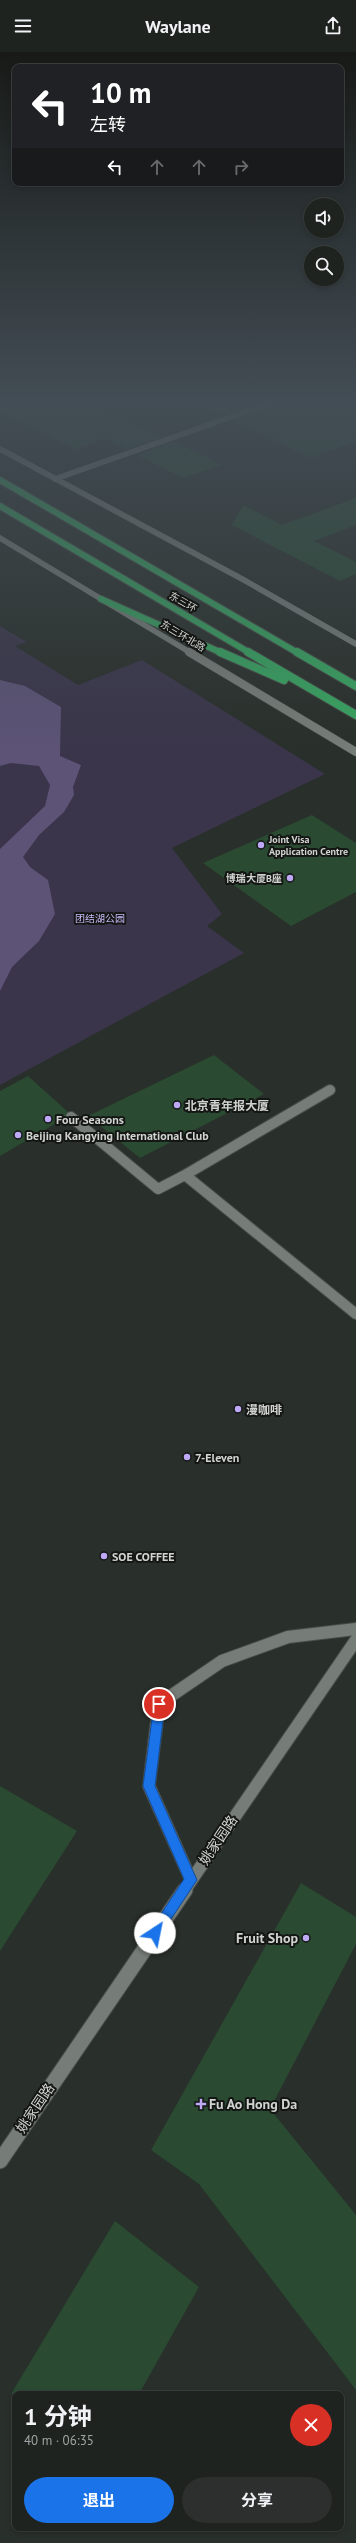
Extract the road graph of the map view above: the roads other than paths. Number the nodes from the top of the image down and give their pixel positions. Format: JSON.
{"nodes":[{"id":1,"x":19,"y":517,"type":"edge"},
{"id":2,"x":64,"y":517,"type":"edge"},
{"id":3,"x":127,"y":517,"type":"edge"},
{"id":4,"x":0,"y":538,"type":"edge"},
{"id":5,"x":101,"y":599,"type":"junction"},
{"id":6,"x":356,"y":644,"type":"edge"},
{"id":7,"x":356,"y":686,"type":"edge"},
{"id":8,"x":332,"y":701,"type":"junction"},
{"id":9,"x":356,"y":715,"type":"edge"},
{"id":10,"x":356,"y":752,"type":"edge"},
{"id":11,"x":330,"y":1090,"type":"dead end"},
{"id":12,"x":71,"y":1117,"type":"dead end"},
{"id":13,"x":185,"y":1175,"type":"junction"},
{"id":14,"x":356,"y":1314,"type":"edge"},
{"id":15,"x":356,"y":1629,"type":"edge"},
{"id":16,"x":356,"y":1640,"type":"edge"},
{"id":17,"x":191,"y":1880,"type":"junction"},
{"id":18,"x":0,"y":2161,"type":"edge"}],
"edges":[{"from":1,"to":8,"type":"highway","name":"东三环"},
{"from":2,"to":7,"type":"highway","name":"东三环"},
{"from":3,"to":6,"type":"street"},
{"from":4,"to":5,"type":"street","name":"东三环北路"},
{"from":5,"to":8,"type":"highway"},
{"from":5,"to":10,"type":"street","name":"东三环北路"},
{"from":8,"to":9,"type":"highway","name":"东三环"},
{"from":11,"to":13,"type":"street"},
{"from":12,"to":13,"type":"street"},
{"from":13,"to":14,"type":"street"},
{"from":15,"to":17,"type":"street"},
{"from":16,"to":17,"type":"street","name":"姚家园路"},
{"from":17,"to":18,"type":"street","name":"姚家园路"}]}
